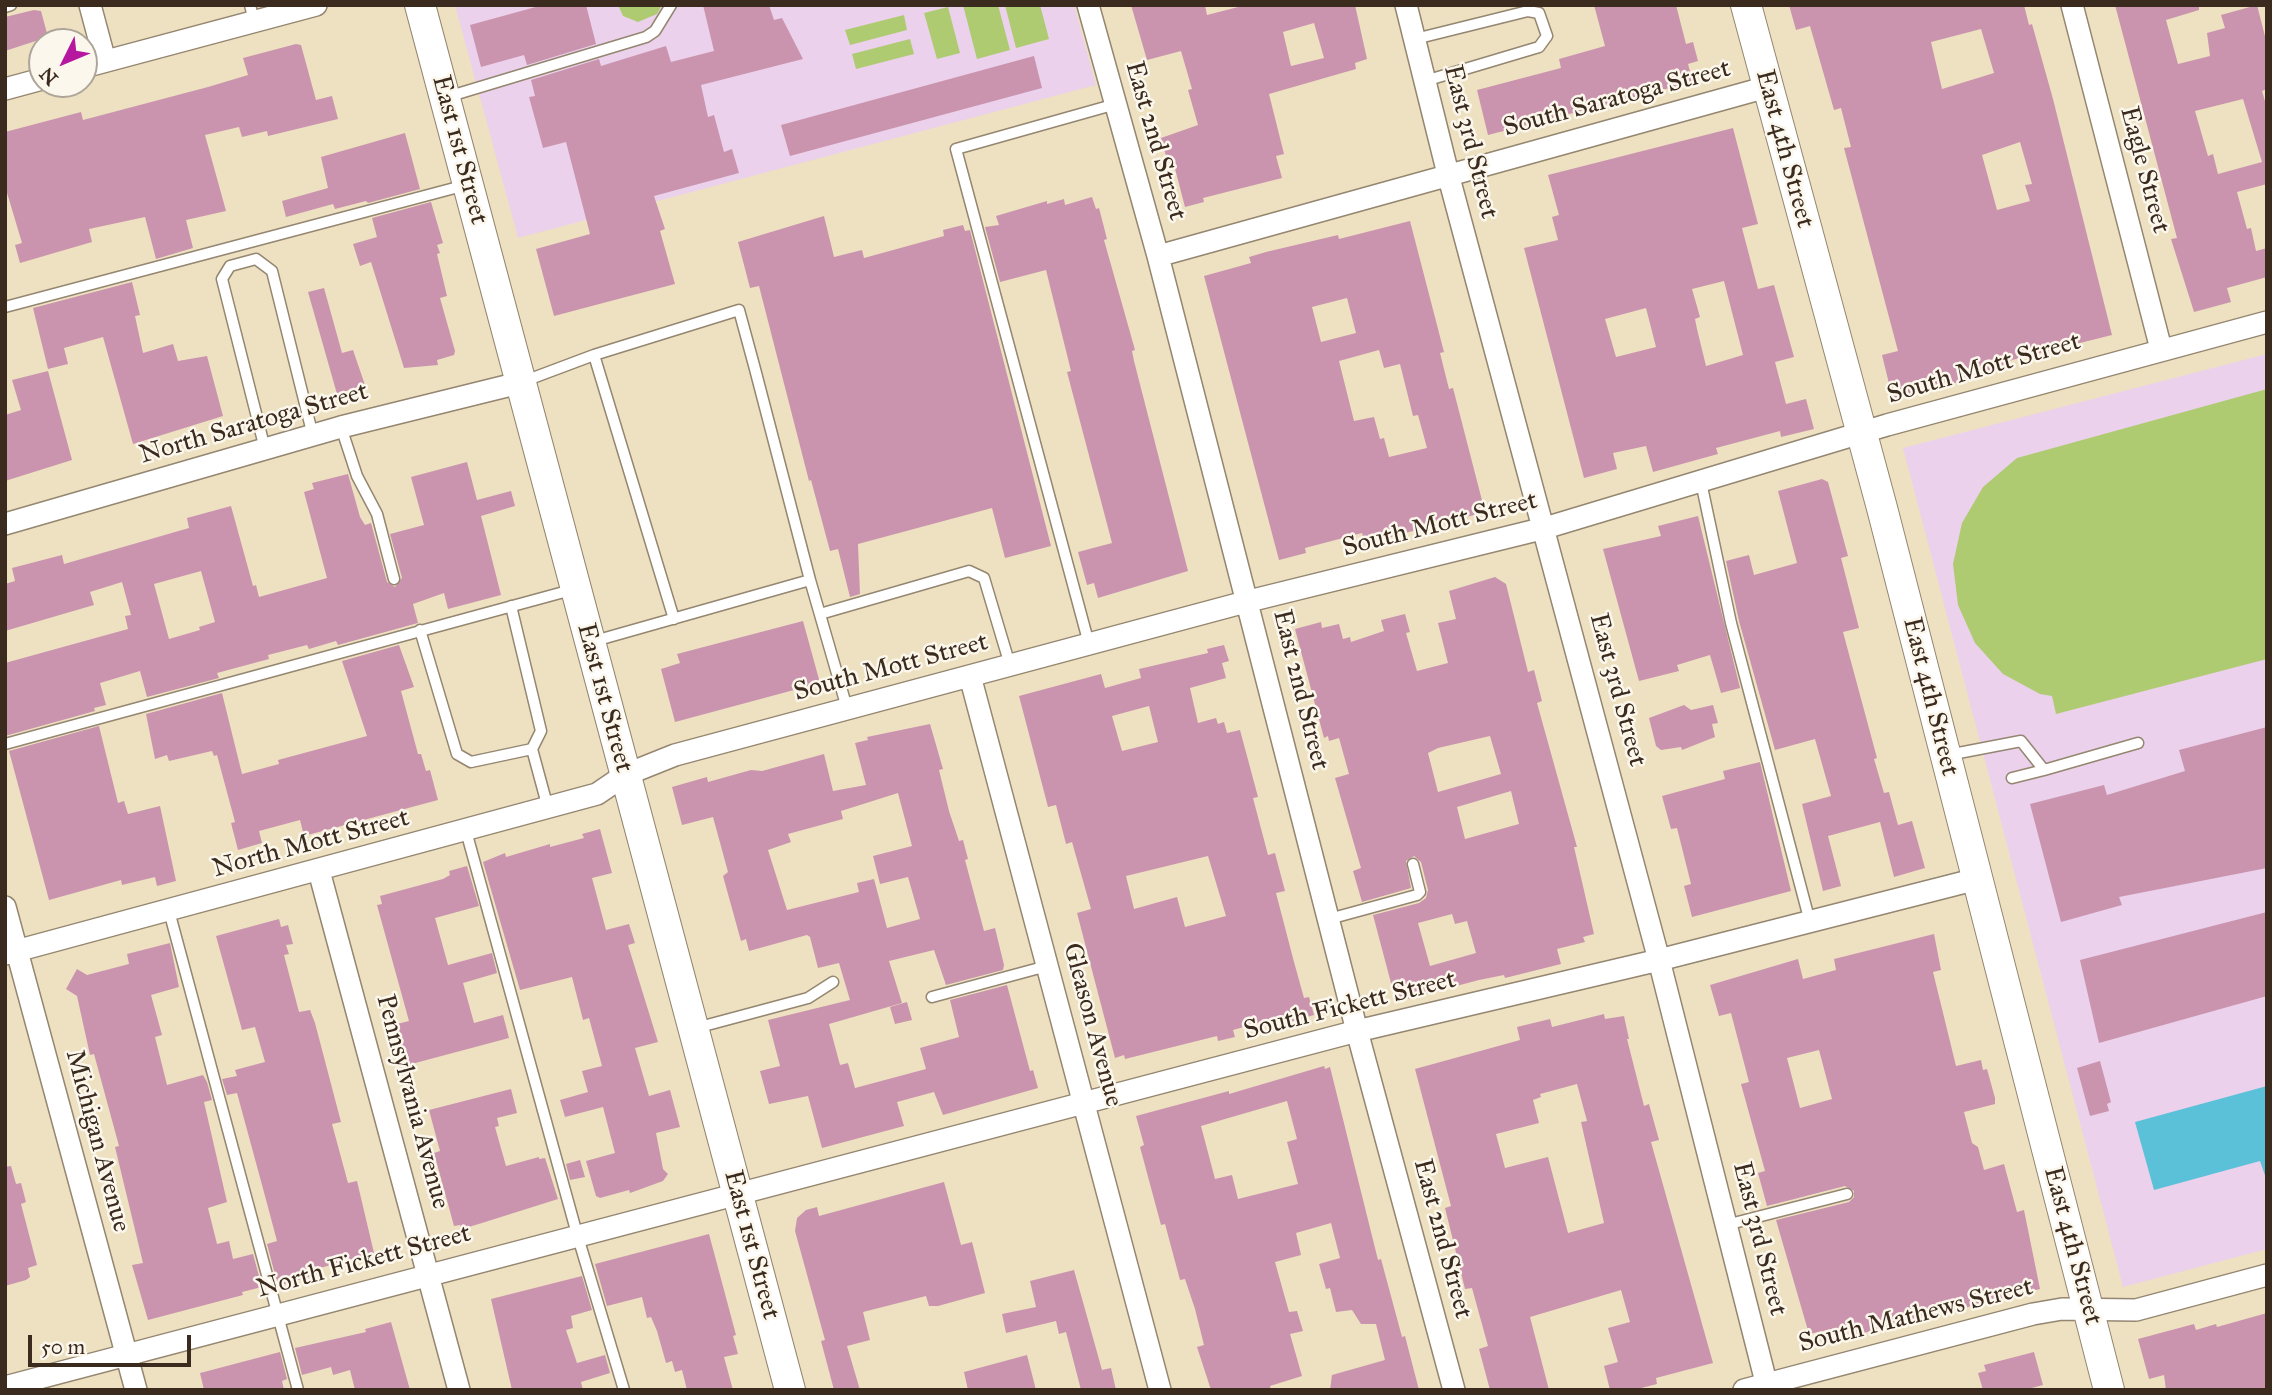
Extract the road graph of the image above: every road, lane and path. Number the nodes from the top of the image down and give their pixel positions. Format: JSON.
{"nodes":[{"id":1,"x":11,"y":5,"type":"edge"},
{"id":2,"x":90,"y":5,"type":"edge"},
{"id":3,"x":316,"y":5,"type":"edge"},
{"id":4,"x":420,"y":5,"type":"edge"},
{"id":5,"x":671,"y":5,"type":"edge"},
{"id":6,"x":1088,"y":5,"type":"edge"},
{"id":7,"x":1406,"y":5,"type":"edge"},
{"id":8,"x":1746,"y":5,"type":"edge"},
{"id":9,"x":2072,"y":5,"type":"edge"},
{"id":10,"x":5,"y":7,"type":"edge"},
{"id":11,"x":252,"y":13,"type":"edge"},
{"id":12,"x":1415,"y":39,"type":"junction"},
{"id":13,"x":105,"y":61,"type":"junction"},
{"id":14,"x":98,"y":63,"type":"edge"},
{"id":15,"x":1425,"y":80,"type":"junction"},
{"id":16,"x":28,"y":83,"type":"edge"},
{"id":17,"x":1768,"y":87,"type":"junction"},
{"id":18,"x":5,"y":89,"type":"edge"},
{"id":19,"x":445,"y":98,"type":"junction"},
{"id":20,"x":1116,"y":104,"type":"junction"},
{"id":21,"x":1448,"y":174,"type":"junction"},
{"id":22,"x":468,"y":184,"type":"junction"},
{"id":23,"x":1158,"y":256,"type":"junction"},
{"id":24,"x":5,"y":307,"type":"edge"},
{"id":25,"x":2267,"y":322,"type":"edge"},
{"id":26,"x":2161,"y":349,"type":"junction"},
{"id":27,"x":594,"y":355,"type":"junction"},
{"id":28,"x":519,"y":383,"type":"junction"},
{"id":29,"x":341,"y":427,"type":"junction"},
{"id":30,"x":1861,"y":435,"type":"junction"},
{"id":31,"x":313,"y":436,"type":"junction"},
{"id":32,"x":265,"y":449,"type":"junction"},
{"id":33,"x":1701,"y":482,"type":"junction"},
{"id":34,"x":5,"y":524,"type":"edge"},
{"id":35,"x":1545,"y":528,"type":"junction"},
{"id":36,"x":394,"y":579,"type":"dead end"},
{"id":37,"x":810,"y":580,"type":"junction"},
{"id":38,"x":575,"y":589,"type":"junction"},
{"id":39,"x":1249,"y":601,"type":"junction"},
{"id":40,"x":511,"y":606,"type":"junction"},
{"id":41,"x":820,"y":614,"type":"junction"},
{"id":42,"x":674,"y":619,"type":"junction"},
{"id":43,"x":420,"y":630,"type":"junction"},
{"id":44,"x":589,"y":642,"type":"junction"},
{"id":45,"x":1089,"y":644,"type":"junction"},
{"id":46,"x":1010,"y":665,"type":"junction"},
{"id":47,"x":970,"y":676,"type":"junction"},
{"id":48,"x":848,"y":708,"type":"junction"},
{"id":49,"x":2138,"y":743,"type":"dead end"},
{"id":50,"x":5,"y":744,"type":"edge"},
{"id":51,"x":532,"y":749,"type":"junction"},
{"id":52,"x":1945,"y":755,"type":"junction"},
{"id":53,"x":2044,"y":770,"type":"junction"},
{"id":54,"x":625,"y":775,"type":"junction"},
{"id":55,"x":2012,"y":778,"type":"dead end"},
{"id":56,"x":548,"y":808,"type":"junction"},
{"id":57,"x":466,"y":831,"type":"junction"},
{"id":58,"x":1413,"y":864,"type":"dead end"},
{"id":59,"x":319,"y":871,"type":"junction"},
{"id":60,"x":1977,"y":879,"type":"junction"},
{"id":61,"x":5,"y":907,"type":"edge"},
{"id":62,"x":169,"y":911,"type":"junction"},
{"id":63,"x":1329,"y":919,"type":"junction"},
{"id":64,"x":1810,"y":922,"type":"junction"},
{"id":65,"x":11,"y":952,"type":"edge"},
{"id":66,"x":1659,"y":961,"type":"junction"},
{"id":67,"x":1047,"y":966,"type":"junction"},
{"id":68,"x":833,"y":982,"type":"dead end"},
{"id":69,"x":932,"y":997,"type":"dead end"},
{"id":70,"x":693,"y":1028,"type":"junction"},
{"id":71,"x":1357,"y":1031,"type":"junction"},
{"id":72,"x":1084,"y":1103,"type":"junction"},
{"id":73,"x":737,"y":1192,"type":"junction"},
{"id":74,"x":1847,"y":1194,"type":"dead end"},
{"id":75,"x":1726,"y":1225,"type":"junction"},
{"id":76,"x":578,"y":1234,"type":"junction"},
{"id":77,"x":430,"y":1273,"type":"junction"},
{"id":78,"x":2267,"y":1275,"type":"edge"},
{"id":79,"x":2089,"y":1309,"type":"junction"},
{"id":80,"x":278,"y":1314,"type":"junction"},
{"id":81,"x":127,"y":1355,"type":"junction"},
{"id":82,"x":5,"y":1387,"type":"edge"},
{"id":83,"x":1768,"y":1387,"type":"edge"},
{"id":84,"x":136,"y":1390,"type":"edge"},
{"id":85,"x":298,"y":1390,"type":"edge"},
{"id":86,"x":460,"y":1390,"type":"edge"},
{"id":87,"x":624,"y":1390,"type":"edge"},
{"id":88,"x":790,"y":1390,"type":"edge"},
{"id":89,"x":1160,"y":1390,"type":"edge"},
{"id":90,"x":1454,"y":1390,"type":"edge"},
{"id":91,"x":1744,"y":1390,"type":"edge"},
{"id":92,"x":2109,"y":1390,"type":"edge"}],
"edges":[{"from":1,"to":10,"type":"lane"},
{"from":2,"to":13,"type":"street"},
{"from":3,"to":11,"type":"street"},
{"from":4,"to":19,"type":"street","name":"East 1st Street"},
{"from":5,"to":19,"type":"lane"},
{"from":6,"to":20,"type":"street","name":"East 2nd Street"},
{"from":7,"to":12,"type":"street","name":"East 3rd Street"},
{"from":8,"to":17,"type":"street","name":"East 4th Street"},
{"from":9,"to":26,"type":"street","name":"Eagle Street"},
{"from":11,"to":13,"type":"street"},
{"from":12,"to":15,"type":"street","name":"East 3rd Street"},
{"from":12,"to":15,"type":"lane"},
{"from":13,"to":14,"type":"street"},
{"from":15,"to":21,"type":"street","name":"East 3rd Street"},
{"from":16,"to":18,"type":"street"},
{"from":17,"to":21,"type":"street","name":"South Saratoga Street"},
{"from":17,"to":30,"type":"street","name":"East 4th Street"},
{"from":19,"to":22,"type":"street","name":"East 1st Street"},
{"from":20,"to":23,"type":"street","name":"East 2nd Street"},
{"from":20,"to":45,"type":"lane"},
{"from":21,"to":23,"type":"street","name":"South Saratoga Street"},
{"from":21,"to":35,"type":"street","name":"East 3rd Street"},
{"from":22,"to":24,"type":"lane"},
{"from":22,"to":28,"type":"street","name":"East 1st Street"},
{"from":23,"to":39,"type":"street","name":"East 2nd Street"},
{"from":25,"to":26,"type":"street","name":"South Mott Street"},
{"from":26,"to":30,"type":"street","name":"South Mott Street"},
{"from":27,"to":28,"type":"lane"},
{"from":27,"to":37,"type":"lane"},
{"from":27,"to":42,"type":"lane"},
{"from":28,"to":29,"type":"street","name":"North Saratoga Street"},
{"from":28,"to":38,"type":"street","name":"East 1st Street"},
{"from":29,"to":31,"type":"street","name":"North Saratoga Street"},
{"from":29,"to":36,"type":"lane"},
{"from":30,"to":33,"type":"street","name":"South Mott Street"},
{"from":30,"to":52,"type":"street","name":"East 4th Street"},
{"from":31,"to":32,"type":"street","name":"North Saratoga Street"},
{"from":31,"to":32,"type":"lane"},
{"from":32,"to":34,"type":"street","name":"North Saratoga Street"},
{"from":33,"to":35,"type":"street","name":"South Mott Street"},
{"from":33,"to":64,"type":"lane"},
{"from":35,"to":39,"type":"street","name":"South Mott Street"},
{"from":35,"to":66,"type":"street","name":"East 3rd Street"},
{"from":37,"to":41,"type":"lane"},
{"from":37,"to":42,"type":"lane"},
{"from":38,"to":40,"type":"lane"},
{"from":38,"to":44,"type":"street","name":"East 1st Street"},
{"from":39,"to":45,"type":"street","name":"South Mott Street"},
{"from":39,"to":63,"type":"street","name":"East 2nd Street"},
{"from":40,"to":43,"type":"lane"},
{"from":40,"to":51,"type":"lane"},
{"from":41,"to":46,"type":"lane"},
{"from":41,"to":48,"type":"lane"},
{"from":42,"to":44,"type":"lane"},
{"from":43,"to":50,"type":"lane"},
{"from":43,"to":51,"type":"lane"},
{"from":44,"to":54,"type":"street","name":"East 1st Street"},
{"from":45,"to":46,"type":"street","name":"South Mott Street"},
{"from":46,"to":47,"type":"street","name":"South Mott Street"},
{"from":47,"to":48,"type":"street","name":"South Mott Street"},
{"from":47,"to":67,"type":"street","name":"Gleason Avenue"},
{"from":48,"to":54,"type":"street","name":"South Mott Street"},
{"from":49,"to":53,"type":"lane"},
{"from":51,"to":56,"type":"lane"},
{"from":52,"to":53,"type":"lane"},
{"from":52,"to":60,"type":"street","name":"East 4th Street"},
{"from":53,"to":55,"type":"lane"},
{"from":54,"to":56,"type":"street","name":"North Mott Street"},
{"from":54,"to":70,"type":"street","name":"East 1st Street"},
{"from":56,"to":57,"type":"street","name":"North Mott Street"},
{"from":57,"to":59,"type":"street","name":"North Mott Street"},
{"from":57,"to":76,"type":"lane"},
{"from":58,"to":63,"type":"lane"},
{"from":59,"to":62,"type":"street","name":"North Mott Street"},
{"from":59,"to":77,"type":"street","name":"Pennsylvania Avenue"},
{"from":60,"to":64,"type":"street","name":"South Fickett Street"},
{"from":60,"to":79,"type":"street","name":"East 4th Street"},
{"from":61,"to":65,"type":"street","name":"Michigan Avenue"},
{"from":62,"to":65,"type":"street","name":"North Mott Street"},
{"from":62,"to":80,"type":"lane"},
{"from":63,"to":71,"type":"street","name":"East 2nd Street"},
{"from":64,"to":66,"type":"street","name":"South Fickett Street"},
{"from":65,"to":81,"type":"street","name":"Michigan Avenue"},
{"from":66,"to":71,"type":"street","name":"South Fickett Street"},
{"from":66,"to":75,"type":"street","name":"East 3rd Street"},
{"from":67,"to":69,"type":"lane"},
{"from":67,"to":72,"type":"street","name":"Gleason Avenue"},
{"from":68,"to":70,"type":"lane"},
{"from":70,"to":73,"type":"street","name":"East 1st Street"},
{"from":71,"to":72,"type":"street","name":"South Fickett Street"},
{"from":71,"to":90,"type":"street","name":"East 2nd Street"},
{"from":72,"to":73,"type":"street","name":"South Fickett Street"},
{"from":72,"to":89,"type":"street","name":"Gleason Avenue"},
{"from":73,"to":76,"type":"street","name":"North Fickett Street"},
{"from":73,"to":88,"type":"street","name":"East 1st Street"},
{"from":74,"to":75,"type":"lane"},
{"from":75,"to":83,"type":"street","name":"East 3rd Street"},
{"from":76,"to":77,"type":"street","name":"North Fickett Street"},
{"from":76,"to":87,"type":"lane"},
{"from":77,"to":80,"type":"street","name":"North Fickett Street"},
{"from":77,"to":86,"type":"street","name":"Pennsylvania Avenue"},
{"from":78,"to":79,"type":"street","name":"South Mathews Street"},
{"from":79,"to":83,"type":"street","name":"South Mathews Street"},
{"from":79,"to":92,"type":"street","name":"East 4th Street"},
{"from":80,"to":81,"type":"street","name":"North Fickett Street"},
{"from":80,"to":85,"type":"lane"},
{"from":81,"to":82,"type":"street","name":"North Fickett Street"},
{"from":81,"to":84,"type":"street","name":"Michigan Avenue"},
{"from":83,"to":91,"type":"street","name":"South Mathews Street"}]}
